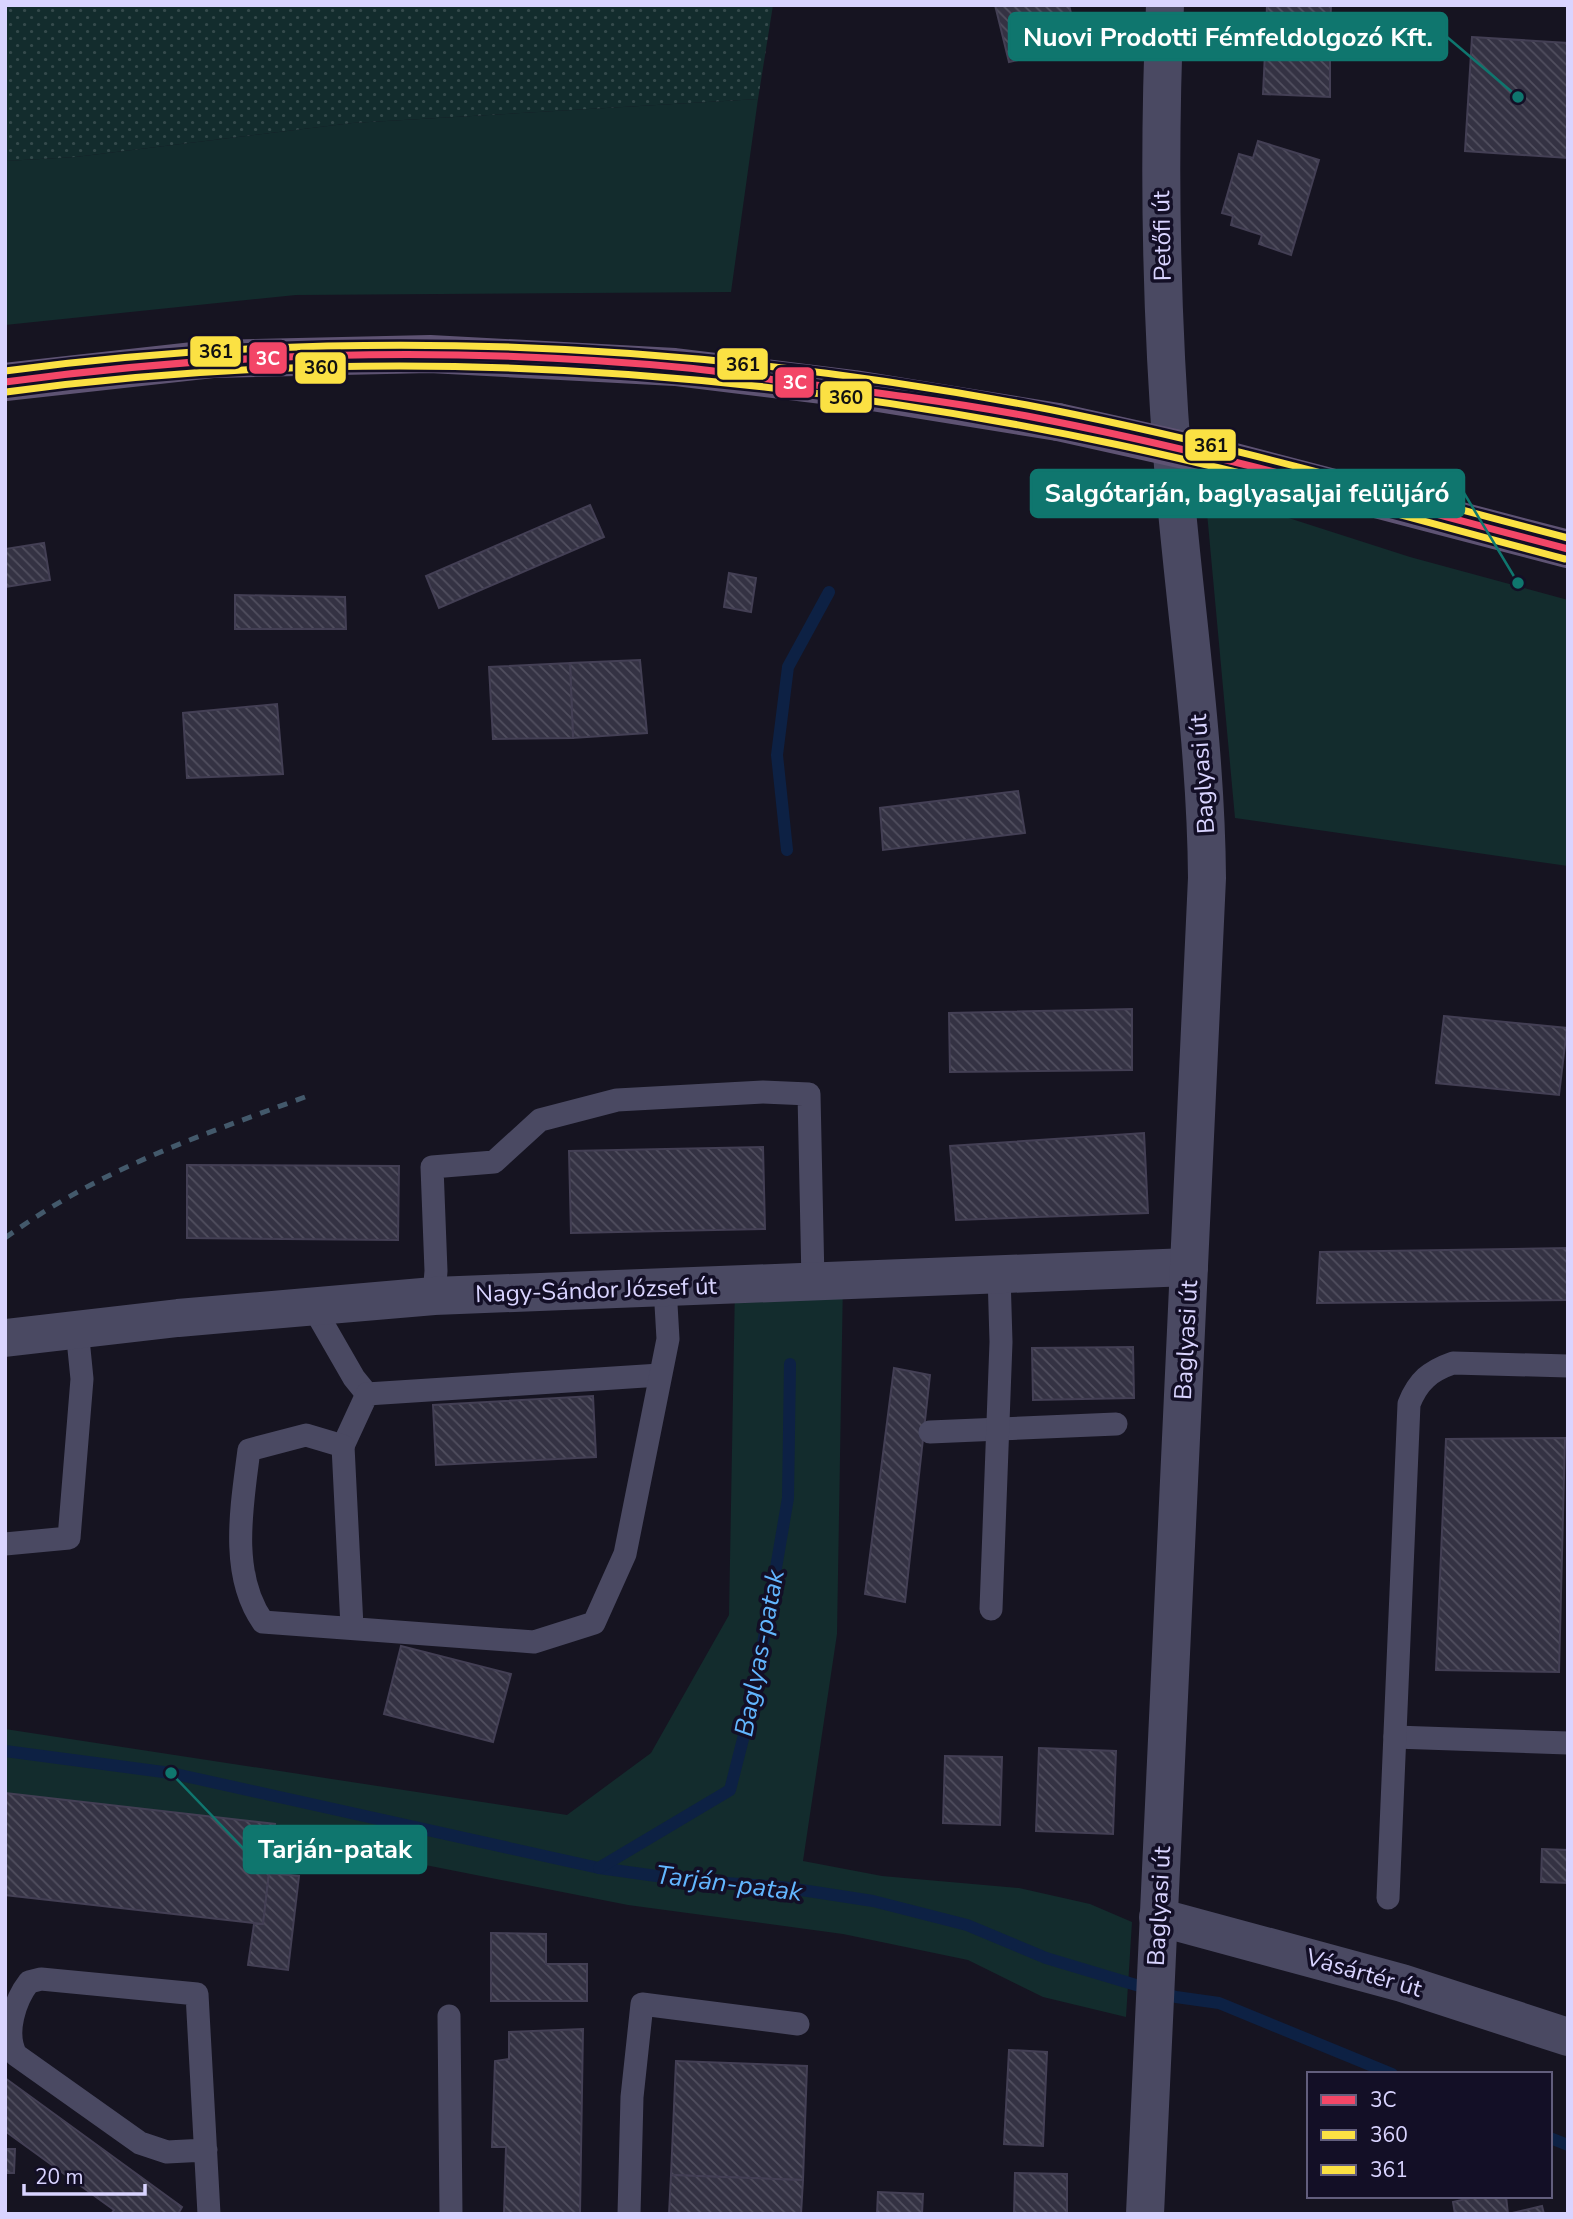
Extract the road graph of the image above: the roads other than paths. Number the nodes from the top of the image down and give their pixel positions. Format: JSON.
{"nodes":[{"id":1,"x":1165,"y":5,"type":"edge"},
{"id":2,"x":5,"y":382,"type":"edge"},
{"id":3,"x":1173,"y":467,"type":"joint"},
{"id":4,"x":1568,"y":549,"type":"edge"},
{"id":5,"x":1189,"y":1267,"type":"junction"},
{"id":6,"x":999,"y":1274,"type":"junction"},
{"id":7,"x":813,"y":1281,"type":"junction"},
{"id":8,"x":665,"y":1287,"type":"junction"},
{"id":9,"x":434,"y":1296,"type":"junction"},
{"id":10,"x":312,"y":1306,"type":"junction"},
{"id":11,"x":77,"y":1329,"type":"junction"},
{"id":12,"x":5,"y":1338,"type":"edge"},
{"id":13,"x":1568,"y":1366,"type":"edge"},
{"id":14,"x":660,"y":1375,"type":"junction"},
{"id":15,"x":368,"y":1394,"type":"junction"},
{"id":16,"x":1116,"y":1424,"type":"dead end"},
{"id":17,"x":998,"y":1429,"type":"junction"},
{"id":18,"x":930,"y":1432,"type":"dead end"},
{"id":19,"x":343,"y":1447,"type":"junction"},
{"id":20,"x":5,"y":1544,"type":"edge"},
{"id":21,"x":991,"y":1609,"type":"dead end"},
{"id":22,"x":352,"y":1626,"type":"junction"},
{"id":23,"x":1395,"y":1738,"type":"junction"},
{"id":24,"x":1568,"y":1743,"type":"edge"},
{"id":25,"x":1388,"y":1899,"type":"dead end"},
{"id":26,"x":1158,"y":1923,"type":"junction"},
{"id":27,"x":449,"y":2017,"type":"dead end"},
{"id":28,"x":798,"y":2024,"type":"dead end"},
{"id":29,"x":1568,"y":2037,"type":"edge"},
{"id":30,"x":206,"y":2150,"type":"junction"},
{"id":31,"x":209,"y":2214,"type":"edge"},
{"id":32,"x":451,"y":2214,"type":"edge"},
{"id":33,"x":629,"y":2214,"type":"edge"},
{"id":34,"x":1145,"y":2214,"type":"edge"}],
"edges":[{"from":1,"to":3,"type":"street","name":"Petőfi út"},
{"from":2,"to":4,"type":"main road","bridge":true},
{"from":3,"to":5,"type":"street","name":"Baglyasi út"},
{"from":5,"to":6,"type":"street","name":"Nagy-Sándor József út"},
{"from":5,"to":26,"type":"street","name":"Baglyasi út"},
{"from":6,"to":7,"type":"street","name":"Nagy-Sándor József út"},
{"from":6,"to":17,"type":"lane"},
{"from":7,"to":8,"type":"street","name":"Nagy-Sándor József út"},
{"from":7,"to":9,"type":"lane"},
{"from":8,"to":9,"type":"street","name":"Nagy-Sándor József út"},
{"from":8,"to":14,"type":"lane"},
{"from":9,"to":10,"type":"street","name":"Nagy-Sándor József út"},
{"from":10,"to":11,"type":"street","name":"Nagy-Sándor József út"},
{"from":10,"to":15,"type":"lane"},
{"from":11,"to":12,"type":"street","name":"Nagy-Sándor József út"},
{"from":11,"to":20,"type":"lane"},
{"from":13,"to":23,"type":"lane"},
{"from":14,"to":15,"type":"lane"},
{"from":14,"to":22,"type":"lane"},
{"from":15,"to":19,"type":"lane"},
{"from":16,"to":17,"type":"lane"},
{"from":17,"to":18,"type":"lane"},
{"from":17,"to":21,"type":"lane"},
{"from":19,"to":22,"type":"lane"},
{"from":19,"to":22,"type":"lane"},
{"from":23,"to":24,"type":"lane"},
{"from":23,"to":25,"type":"lane"},
{"from":26,"to":29,"type":"street","name":"Vásártér út"},
{"from":26,"to":34,"type":"street","name":"Baglyasi út"},
{"from":27,"to":32,"type":"lane"},
{"from":28,"to":33,"type":"lane"},
{"from":30,"to":30,"type":"lane"},
{"from":30,"to":31,"type":"lane"}]}
